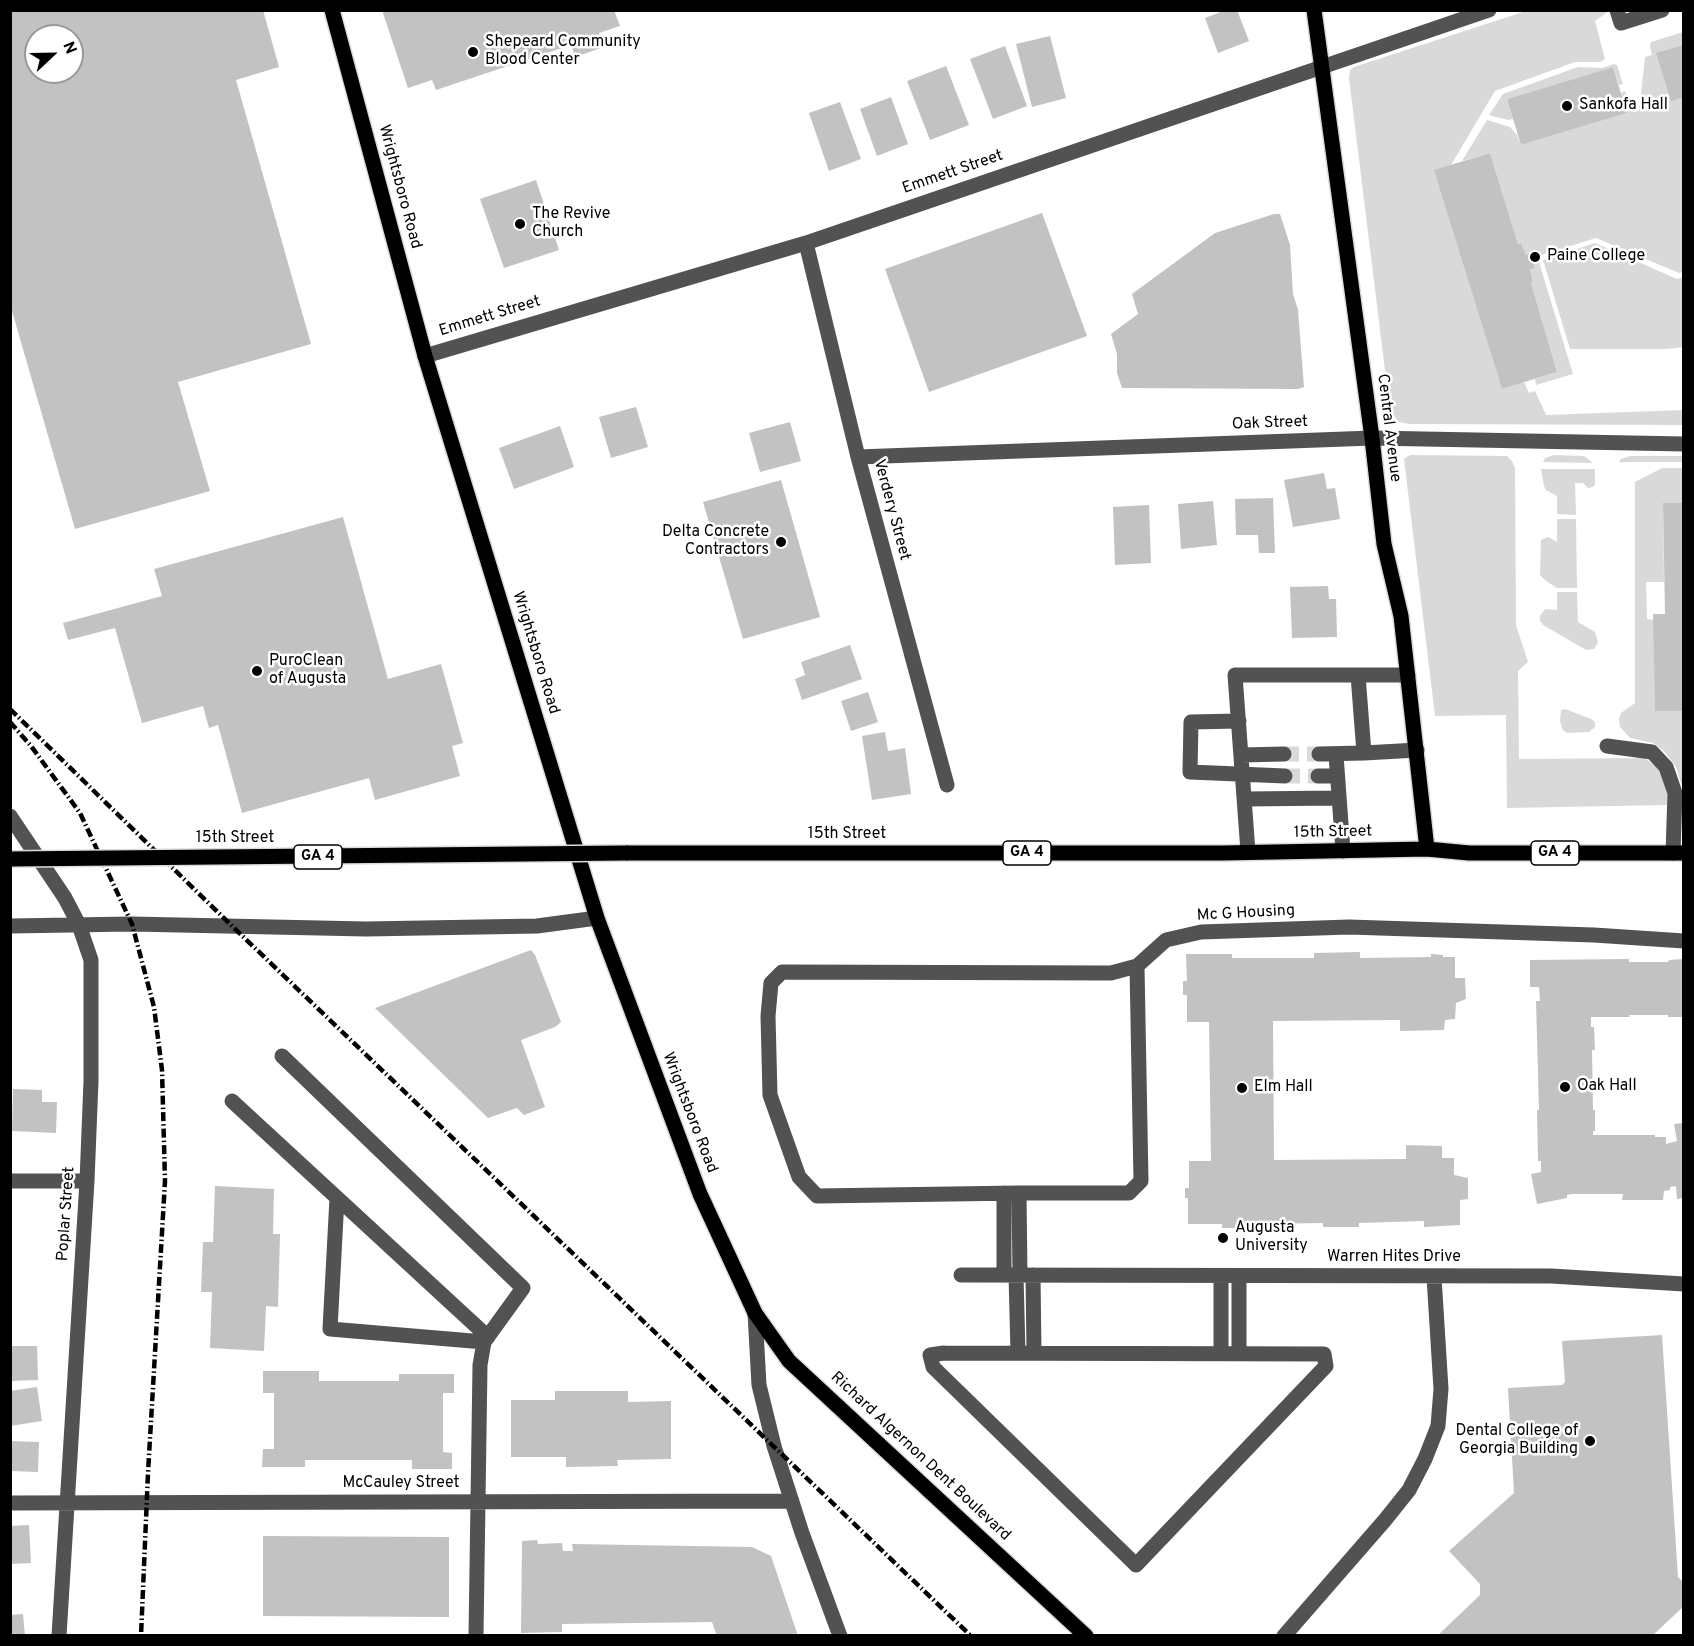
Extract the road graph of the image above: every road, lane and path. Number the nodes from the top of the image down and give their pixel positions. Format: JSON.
{"nodes":[{"id":1,"x":332,"y":10,"type":"edge"},
{"id":2,"x":1314,"y":10,"type":"edge"},
{"id":3,"x":1489,"y":10,"type":"edge"},
{"id":4,"x":1617,"y":10,"type":"edge"},
{"id":5,"x":1662,"y":10,"type":"edge"},
{"id":6,"x":1321,"y":66,"type":"junction"},
{"id":7,"x":806,"y":243,"type":"junction"},
{"id":8,"x":425,"y":356,"type":"junction"},
{"id":9,"x":1372,"y":438,"type":"junction"},
{"id":10,"x":1683,"y":444,"type":"edge"},
{"id":11,"x":858,"y":457,"type":"junction"},
{"id":12,"x":1358,"y":675,"type":"junction"},
{"id":13,"x":1408,"y":675,"type":"junction"},
{"id":14,"x":1239,"y":721,"type":"junction"},
{"id":15,"x":1607,"y":746,"type":"dead end"},
{"id":16,"x":1417,"y":750,"type":"junction"},
{"id":17,"x":1364,"y":753,"type":"junction"},
{"id":18,"x":1284,"y":754,"type":"tunnel mouth"},
{"id":19,"x":1319,"y":754,"type":"tunnel mouth"},
{"id":20,"x":1241,"y":755,"type":"junction"},
{"id":21,"x":1336,"y":755,"type":"junction"},
{"id":22,"x":1241,"y":774,"type":"junction"},
{"id":23,"x":1285,"y":776,"type":"tunnel mouth"},
{"id":24,"x":1318,"y":776,"type":"tunnel mouth"},
{"id":25,"x":1337,"y":776,"type":"junction"},
{"id":26,"x":947,"y":785,"type":"dead end"},
{"id":27,"x":1338,"y":798,"type":"junction"},
{"id":28,"x":1245,"y":799,"type":"junction"},
{"id":29,"x":10,"y":816,"type":"edge"},
{"id":30,"x":1427,"y":849,"type":"junction"},
{"id":31,"x":1343,"y":851,"type":"junction"},
{"id":32,"x":1248,"y":852,"type":"junction"},
{"id":33,"x":1678,"y":853,"type":"edge"},
{"id":34,"x":10,"y":859,"type":"edge"},
{"id":35,"x":597,"y":918,"type":"junction"},
{"id":36,"x":79,"y":925,"type":"junction"},
{"id":37,"x":10,"y":926,"type":"edge"},
{"id":38,"x":1683,"y":941,"type":"edge"},
{"id":39,"x":1137,"y":966,"type":"junction"},
{"id":40,"x":282,"y":1056,"type":"dead end"},
{"id":41,"x":232,"y":1101,"type":"dead end"},
{"id":42,"x":10,"y":1181,"type":"edge"},
{"id":43,"x":87,"y":1181,"type":"junction"},
{"id":44,"x":1012,"y":1193,"type":"junction"},
{"id":45,"x":337,"y":1198,"type":"junction"},
{"id":46,"x":961,"y":1275,"type":"dead end"},
{"id":47,"x":1019,"y":1275,"type":"junction"},
{"id":48,"x":1221,"y":1276,"type":"junction"},
{"id":49,"x":1239,"y":1276,"type":"junction"},
{"id":50,"x":1434,"y":1276,"type":"junction"},
{"id":51,"x":1683,"y":1284,"type":"edge"},
{"id":52,"x":746,"y":1292,"type":"joint"},
{"id":53,"x":755,"y":1313,"type":"junction"},
{"id":54,"x":486,"y":1340,"type":"junction"},
{"id":55,"x":1018,"y":1353,"type":"junction"},
{"id":56,"x":1035,"y":1353,"type":"junction"},
{"id":57,"x":1221,"y":1353,"type":"junction"},
{"id":58,"x":1239,"y":1353,"type":"junction"},
{"id":59,"x":792,"y":1500,"type":"junction"},
{"id":60,"x":479,"y":1502,"type":"junction"},
{"id":61,"x":10,"y":1503,"type":"edge"},
{"id":62,"x":66,"y":1503,"type":"junction"},
{"id":63,"x":59,"y":1635,"type":"edge"},
{"id":64,"x":476,"y":1635,"type":"edge"},
{"id":65,"x":840,"y":1635,"type":"edge"},
{"id":66,"x":1086,"y":1635,"type":"edge"},
{"id":67,"x":1284,"y":1635,"type":"edge"}],
"edges":[{"from":1,"to":8,"type":"main road","name":"Wrightsboro Road"},
{"from":2,"to":6,"type":"main road","name":"Central Avenue"},
{"from":3,"to":6,"type":"street","name":"Emmett Street"},
{"from":4,"to":5,"type":"street"},
{"from":6,"to":7,"type":"street","name":"Emmett Street"},
{"from":6,"to":9,"type":"main road","name":"Central Avenue"},
{"from":7,"to":8,"type":"street","name":"Emmett Street"},
{"from":7,"to":11,"type":"street","name":"Verdery Street"},
{"from":8,"to":35,"type":"main road","name":"Wrightsboro Road"},
{"from":9,"to":10,"type":"street","name":"Oak Street"},
{"from":9,"to":11,"type":"street","name":"Oak Street"},
{"from":9,"to":13,"type":"main road","name":"Central Avenue"},
{"from":11,"to":26,"type":"street","name":"Verdery Street"},
{"from":12,"to":13,"type":"street"},
{"from":12,"to":14,"type":"street"},
{"from":12,"to":17,"type":"street"},
{"from":13,"to":16,"type":"main road","name":"Central Avenue"},
{"from":14,"to":20,"type":"street"},
{"from":14,"to":22,"type":"street"},
{"from":15,"to":33,"type":"street"},
{"from":16,"to":17,"type":"street"},
{"from":16,"to":30,"type":"main road","name":"Central Avenue"},
{"from":17,"to":21,"type":"street"},
{"from":18,"to":20,"type":"street"},
{"from":19,"to":21,"type":"street"},
{"from":20,"to":22,"type":"street"},
{"from":21,"to":25,"type":"street"},
{"from":22,"to":23,"type":"street"},
{"from":22,"to":28,"type":"street"},
{"from":24,"to":25,"type":"street"},
{"from":25,"to":27,"type":"street"},
{"from":27,"to":28,"type":"street"},
{"from":27,"to":31,"type":"street"},
{"from":28,"to":32,"type":"street"},
{"from":29,"to":36,"type":"street","name":"Poplar Street"},
{"from":30,"to":31,"type":"main road","name":"15th Street","number":"GA 4"},
{"from":30,"to":33,"type":"main road","name":"15th Street","number":"GA 4"},
{"from":31,"to":32,"type":"main road","name":"15th Street","number":"GA 4"},
{"from":32,"to":34,"type":"main road","name":"15th Street","number":"GA 4","bridge":true},
{"from":35,"to":36,"type":"street"},
{"from":35,"to":52,"type":"main road","name":"Wrightsboro Road"},
{"from":36,"to":37,"type":"street"},
{"from":36,"to":43,"type":"street","name":"Poplar Street"},
{"from":38,"to":39,"type":"street","name":"Mc G Housing"},
{"from":39,"to":44,"type":"street"},
{"from":39,"to":44,"type":"street"},
{"from":40,"to":54,"type":"street"},
{"from":41,"to":45,"type":"street"},
{"from":42,"to":43,"type":"street"},
{"from":43,"to":62,"type":"street","name":"Poplar Street"},
{"from":44,"to":47,"type":"street"},
{"from":45,"to":54,"type":"street"},
{"from":45,"to":54,"type":"street"},
{"from":46,"to":47,"type":"street","name":"Warren Hites Drive"},
{"from":47,"to":48,"type":"street","name":"Warren Hites Drive"},
{"from":47,"to":55,"type":"street"},
{"from":47,"to":56,"type":"street"},
{"from":48,"to":49,"type":"street","name":"Warren Hites Drive"},
{"from":48,"to":57,"type":"street"},
{"from":49,"to":50,"type":"street","name":"Warren Hites Drive"},
{"from":49,"to":58,"type":"street"},
{"from":50,"to":51,"type":"street","name":"Warren Hites Drive"},
{"from":50,"to":67,"type":"street"},
{"from":52,"to":53,"type":"main road","name":"Richard Algernon Dent Boulevard"},
{"from":53,"to":59,"type":"street"},
{"from":53,"to":66,"type":"main road","name":"Richard Algernon Dent Boulevard"},
{"from":54,"to":60,"type":"street"},
{"from":55,"to":56,"type":"street"},
{"from":55,"to":58,"type":"street"},
{"from":56,"to":57,"type":"street"},
{"from":57,"to":58,"type":"street"},
{"from":59,"to":60,"type":"street","name":"McCauley Street"},
{"from":59,"to":65,"type":"street"},
{"from":60,"to":62,"type":"street","name":"McCauley Street"},
{"from":60,"to":64,"type":"street"},
{"from":61,"to":62,"type":"street","name":"McCauley Street"},
{"from":62,"to":63,"type":"street","name":"Poplar Street"}]}
